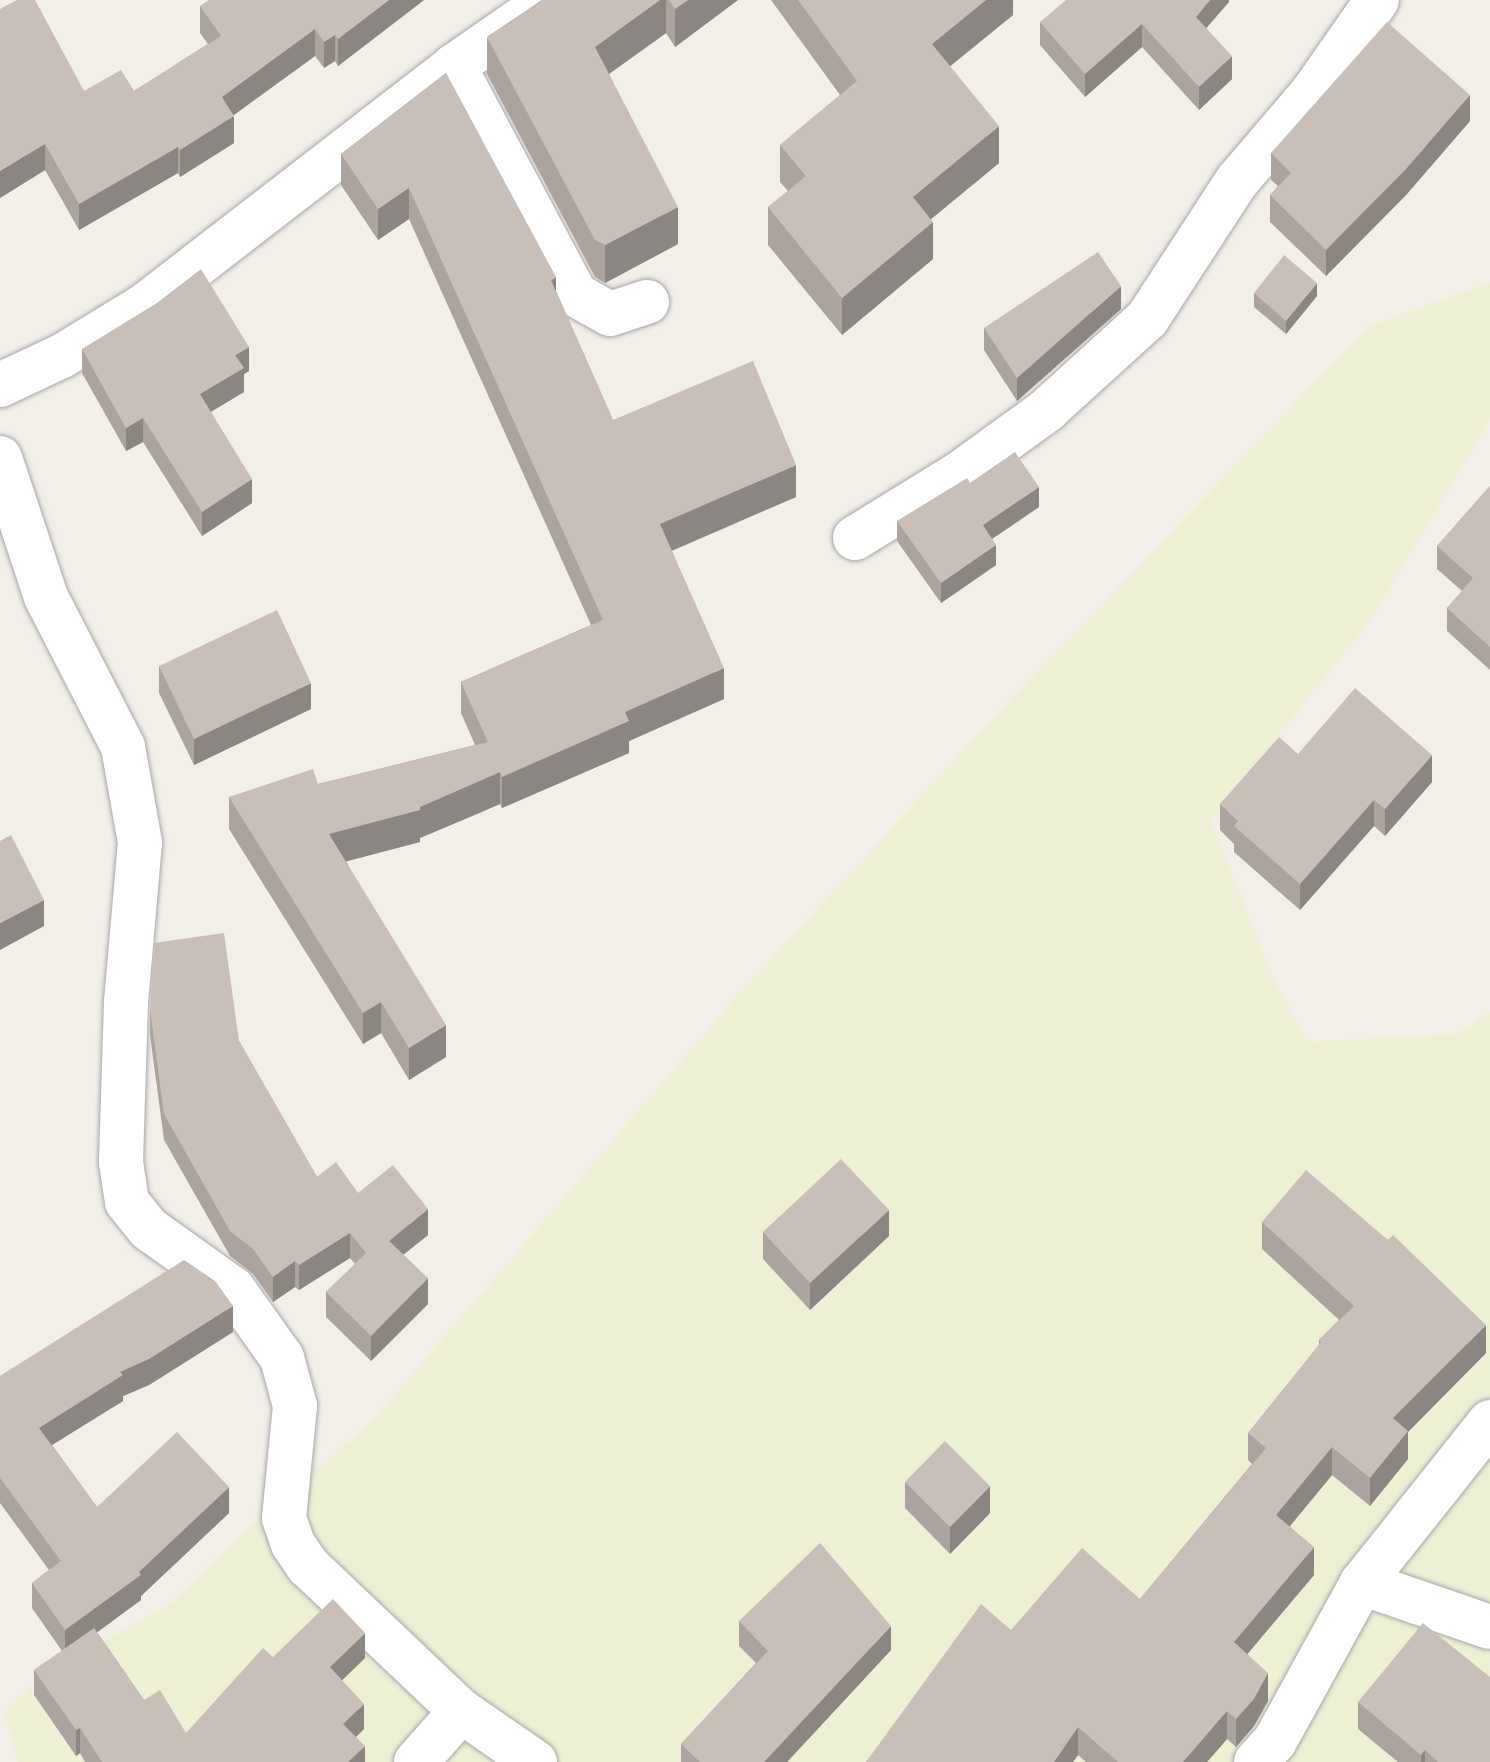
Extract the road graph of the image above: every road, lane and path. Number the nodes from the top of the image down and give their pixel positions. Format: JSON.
{"nodes":[{"id":1,"x":549,"y":0,"type":"edge"},
{"id":2,"x":1377,"y":0,"type":"edge"},
{"id":3,"x":454,"y":66,"type":"junction"},
{"id":4,"x":647,"y":302,"type":"dead end"},
{"id":5,"x":0,"y":385,"type":"edge"},
{"id":6,"x":0,"y":458,"type":"edge"},
{"id":7,"x":855,"y":538,"type":"dead end"},
{"id":8,"x":1490,"y":1422,"type":"edge"},
{"id":9,"x":1362,"y":1583,"type":"junction"},
{"id":10,"x":1490,"y":1627,"type":"edge"},
{"id":11,"x":461,"y":1711,"type":"junction"},
{"id":12,"x":416,"y":1762,"type":"edge"},
{"id":13,"x":535,"y":1762,"type":"edge"},
{"id":14,"x":1256,"y":1762,"type":"edge"}],
"edges":[{"from":1,"to":3,"type":"street"},
{"from":2,"to":7,"type":"street"},
{"from":3,"to":4,"type":"street"},
{"from":3,"to":5,"type":"street"},
{"from":6,"to":11,"type":"street"},
{"from":8,"to":9,"type":"street"},
{"from":9,"to":10,"type":"street"},
{"from":9,"to":14,"type":"street"},
{"from":11,"to":12,"type":"street"},
{"from":11,"to":13,"type":"street"}]}
